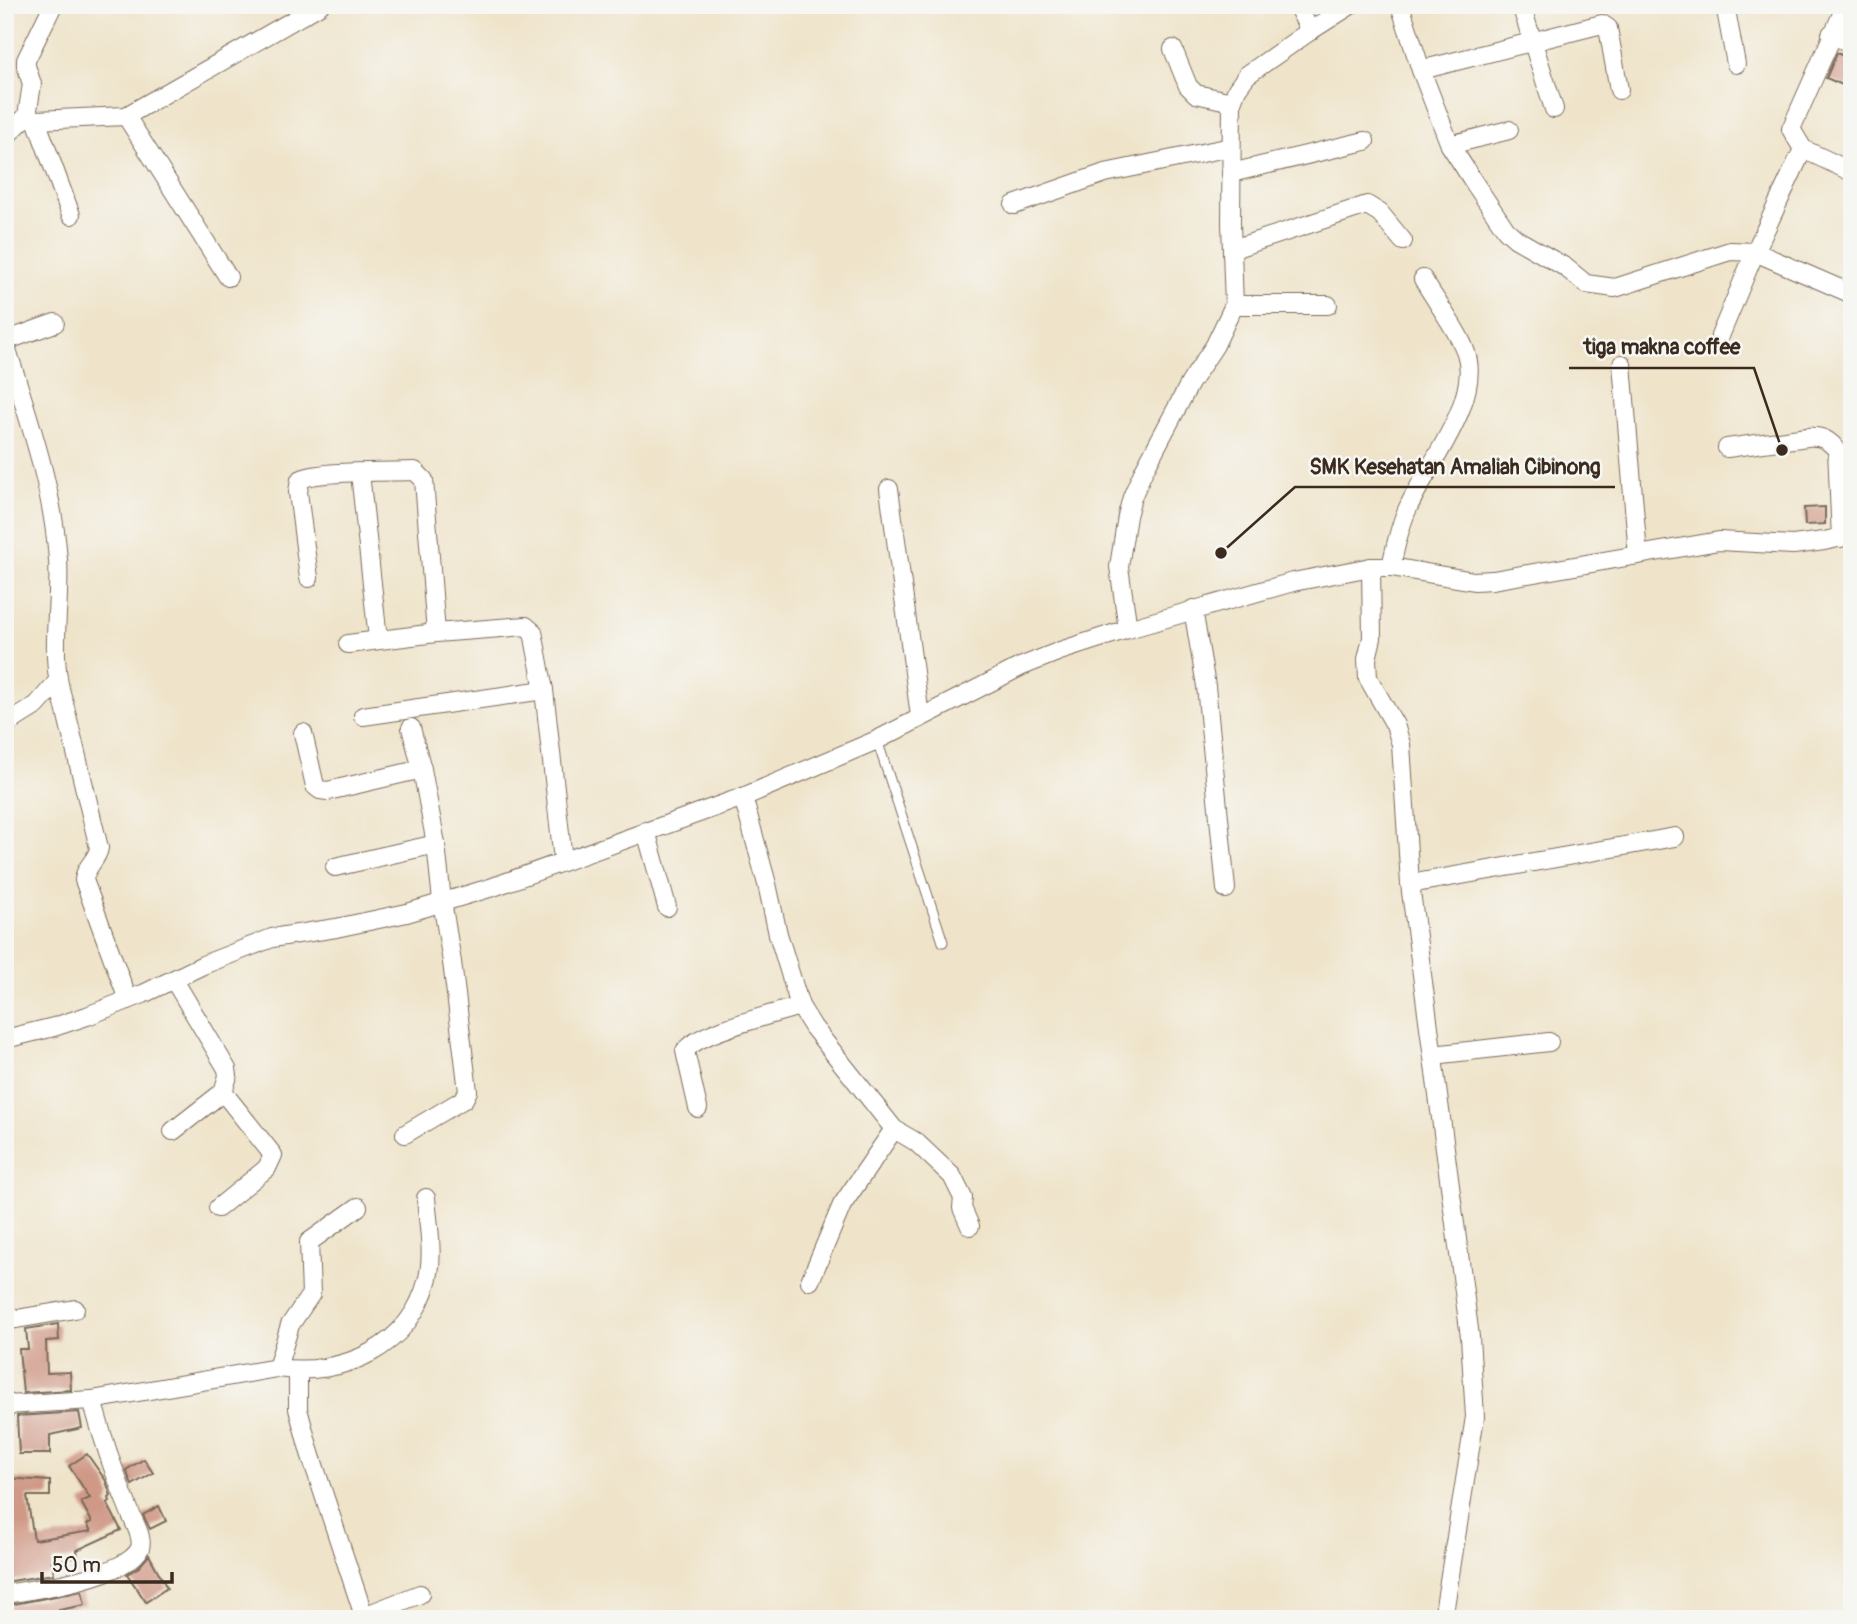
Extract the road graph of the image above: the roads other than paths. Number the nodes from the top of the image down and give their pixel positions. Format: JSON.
{"nodes":[{"id":1,"x":54,"y":5,"type":"edge"},
{"id":2,"x":320,"y":5,"type":"edge"},
{"id":3,"x":1297,"y":5,"type":"edge"},
{"id":4,"x":1351,"y":5,"type":"edge"},
{"id":5,"x":1400,"y":5,"type":"edge"},
{"id":6,"x":1521,"y":5,"type":"edge"},
{"id":7,"x":1725,"y":5,"type":"edge"},
{"id":8,"x":1846,"y":5,"type":"edge"},
{"id":9,"x":1310,"y":31,"type":"junction"},
{"id":10,"x":1831,"y":34,"type":"junction"},
{"id":11,"x":1532,"y":41,"type":"junction"},
{"id":12,"x":1852,"y":44,"type":"edge"},
{"id":13,"x":1173,"y":48,"type":"dead end"},
{"id":14,"x":1736,"y":64,"type":"dead end"},
{"id":15,"x":1421,"y":70,"type":"junction"},
{"id":16,"x":1619,"y":90,"type":"dead end"},
{"id":17,"x":1232,"y":102,"type":"junction"},
{"id":18,"x":1554,"y":109,"type":"dead end"},
{"id":19,"x":126,"y":116,"type":"junction"},
{"id":20,"x":31,"y":118,"type":"junction"},
{"id":21,"x":1509,"y":130,"type":"dead end"},
{"id":22,"x":5,"y":137,"type":"edge"},
{"id":23,"x":1365,"y":141,"type":"dead end"},
{"id":24,"x":1450,"y":145,"type":"junction"},
{"id":25,"x":1231,"y":147,"type":"junction"},
{"id":26,"x":1803,"y":149,"type":"junction"},
{"id":27,"x":1852,"y":172,"type":"edge"},
{"id":28,"x":1231,"y":173,"type":"junction"},
{"id":29,"x":1014,"y":205,"type":"dead end"},
{"id":30,"x":71,"y":215,"type":"dead end"},
{"id":31,"x":1403,"y":241,"type":"dead end"},
{"id":32,"x":1233,"y":249,"type":"junction"},
{"id":33,"x":1755,"y":252,"type":"junction"},
{"id":34,"x":228,"y":277,"type":"dead end"},
{"id":35,"x":1423,"y":279,"type":"dead end"},
{"id":36,"x":1852,"y":294,"type":"edge"},
{"id":37,"x":1328,"y":304,"type":"dead end"},
{"id":38,"x":1234,"y":305,"type":"junction"},
{"id":39,"x":55,"y":323,"type":"dead end"},
{"id":40,"x":1720,"y":336,"type":"dead end"},
{"id":41,"x":5,"y":342,"type":"edge"},
{"id":42,"x":1622,"y":364,"type":"dead end"},
{"id":43,"x":1727,"y":448,"type":"dead end"},
{"id":44,"x":360,"y":473,"type":"junction"},
{"id":45,"x":889,"y":489,"type":"dead end"},
{"id":46,"x":1846,"y":536,"type":"edge"},
{"id":47,"x":1638,"y":555,"type":"junction"},
{"id":48,"x":1391,"y":567,"type":"junction"},
{"id":49,"x":1371,"y":568,"type":"junction"},
{"id":50,"x":309,"y":578,"type":"dead end"},
{"id":51,"x":1193,"y":609,"type":"junction"},
{"id":52,"x":1128,"y":629,"type":"junction"},
{"id":53,"x":436,"y":633,"type":"junction"},
{"id":54,"x":378,"y":639,"type":"junction"},
{"id":55,"x":348,"y":644,"type":"dead end"},
{"id":56,"x":57,"y":682,"type":"junction"},
{"id":57,"x":544,"y":690,"type":"junction"},
{"id":58,"x":363,"y":716,"type":"dead end"},
{"id":59,"x":920,"y":716,"type":"junction"},
{"id":60,"x":5,"y":725,"type":"edge"},
{"id":61,"x":411,"y":728,"type":"dead end"},
{"id":62,"x":303,"y":733,"type":"dead end"},
{"id":63,"x":877,"y":740,"type":"junction"},
{"id":64,"x":422,"y":769,"type":"junction"},
{"id":65,"x":743,"y":797,"type":"junction"},
{"id":66,"x":646,"y":831,"type":"junction"},
{"id":67,"x":1675,"y":837,"type":"dead end"},
{"id":68,"x":436,"y":844,"type":"junction"},
{"id":69,"x":563,"y":860,"type":"junction"},
{"id":70,"x":335,"y":867,"type":"dead end"},
{"id":71,"x":1410,"y":884,"type":"junction"},
{"id":72,"x":1226,"y":889,"type":"dead end"},
{"id":73,"x":442,"y":901,"type":"junction"},
{"id":74,"x":667,"y":907,"type":"dead end"},
{"id":75,"x":943,"y":942,"type":"dead end"},
{"id":76,"x":174,"y":979,"type":"junction"},
{"id":77,"x":128,"y":1000,"type":"junction"},
{"id":78,"x":800,"y":1006,"type":"junction"},
{"id":79,"x":5,"y":1039,"type":"edge"},
{"id":80,"x":1549,"y":1042,"type":"dead end"},
{"id":81,"x":1433,"y":1055,"type":"junction"},
{"id":82,"x":223,"y":1092,"type":"junction"},
{"id":83,"x":698,"y":1108,"type":"dead end"},
{"id":84,"x":894,"y":1129,"type":"junction"},
{"id":85,"x":173,"y":1130,"type":"dead end"},
{"id":86,"x":405,"y":1134,"type":"dead end"},
{"id":87,"x":426,"y":1198,"type":"dead end"},
{"id":88,"x":358,"y":1207,"type":"dead end"},
{"id":89,"x":218,"y":1208,"type":"dead end"},
{"id":90,"x":970,"y":1226,"type":"dead end"},
{"id":91,"x":810,"y":1282,"type":"dead end"},
{"id":92,"x":75,"y":1309,"type":"dead end"},
{"id":93,"x":5,"y":1321,"type":"edge"},
{"id":94,"x":277,"y":1368,"type":"junction"},
{"id":95,"x":300,"y":1371,"type":"junction"},
{"id":96,"x":92,"y":1400,"type":"junction"},
{"id":97,"x":5,"y":1405,"type":"edge"},
{"id":98,"x":5,"y":1594,"type":"edge"},
{"id":99,"x":420,"y":1594,"type":"dead end"},
{"id":100,"x":364,"y":1617,"type":"edge"},
{"id":101,"x":1443,"y":1619,"type":"edge"}],
"edges":[{"from":1,"to":20,"type":"street"},
{"from":2,"to":19,"type":"street"},
{"from":3,"to":9,"type":"street"},
{"from":4,"to":9,"type":"street"},
{"from":5,"to":15,"type":"street"},
{"from":6,"to":11,"type":"street"},
{"from":7,"to":14,"type":"street"},
{"from":8,"to":10,"type":"street"},
{"from":9,"to":17,"type":"street"},
{"from":10,"to":12,"type":"street"},
{"from":10,"to":26,"type":"street"},
{"from":11,"to":15,"type":"street"},
{"from":11,"to":16,"type":"street"},
{"from":11,"to":18,"type":"street"},
{"from":13,"to":17,"type":"street"},
{"from":15,"to":24,"type":"street"},
{"from":17,"to":25,"type":"street"},
{"from":19,"to":20,"type":"street"},
{"from":19,"to":34,"type":"street"},
{"from":20,"to":22,"type":"street"},
{"from":20,"to":30,"type":"street"},
{"from":21,"to":24,"type":"street"},
{"from":23,"to":28,"type":"street"},
{"from":24,"to":33,"type":"street"},
{"from":25,"to":28,"type":"street"},
{"from":25,"to":29,"type":"street"},
{"from":26,"to":27,"type":"street"},
{"from":26,"to":33,"type":"street"},
{"from":28,"to":32,"type":"street"},
{"from":31,"to":32,"type":"street"},
{"from":32,"to":38,"type":"street"},
{"from":33,"to":36,"type":"street"},
{"from":33,"to":40,"type":"street"},
{"from":35,"to":48,"type":"street"},
{"from":37,"to":38,"type":"street"},
{"from":38,"to":52,"type":"street"},
{"from":39,"to":41,"type":"street"},
{"from":41,"to":56,"type":"street"},
{"from":42,"to":47,"type":"street"},
{"from":43,"to":46,"type":"street"},
{"from":44,"to":50,"type":"street"},
{"from":44,"to":53,"type":"street"},
{"from":44,"to":54,"type":"street"},
{"from":45,"to":59,"type":"street"},
{"from":46,"to":47,"type":"street"},
{"from":47,"to":48,"type":"street"},
{"from":48,"to":49,"type":"street"},
{"from":49,"to":51,"type":"street"},
{"from":49,"to":71,"type":"street"},
{"from":51,"to":52,"type":"street"},
{"from":51,"to":72,"type":"street"},
{"from":52,"to":59,"type":"street"},
{"from":53,"to":54,"type":"street"},
{"from":53,"to":57,"type":"street"},
{"from":54,"to":55,"type":"street"},
{"from":56,"to":60,"type":"street"},
{"from":56,"to":77,"type":"street"},
{"from":57,"to":58,"type":"street"},
{"from":57,"to":69,"type":"street"},
{"from":59,"to":63,"type":"street"},
{"from":61,"to":64,"type":"street"},
{"from":62,"to":64,"type":"street"},
{"from":63,"to":65,"type":"street"},
{"from":63,"to":75,"type":"lane"},
{"from":64,"to":68,"type":"street"},
{"from":65,"to":66,"type":"street"},
{"from":65,"to":78,"type":"street"},
{"from":66,"to":69,"type":"street"},
{"from":66,"to":74,"type":"street"},
{"from":67,"to":71,"type":"street"},
{"from":68,"to":70,"type":"street"},
{"from":68,"to":73,"type":"street"},
{"from":69,"to":73,"type":"street"},
{"from":71,"to":81,"type":"street"},
{"from":73,"to":76,"type":"street"},
{"from":73,"to":86,"type":"street"},
{"from":76,"to":77,"type":"street"},
{"from":76,"to":82,"type":"street"},
{"from":77,"to":79,"type":"street"},
{"from":78,"to":83,"type":"street"},
{"from":78,"to":84,"type":"street"},
{"from":80,"to":81,"type":"street"},
{"from":81,"to":101,"type":"street"},
{"from":82,"to":85,"type":"street"},
{"from":82,"to":89,"type":"street"},
{"from":84,"to":90,"type":"street"},
{"from":84,"to":91,"type":"street"},
{"from":87,"to":95,"type":"street"},
{"from":88,"to":94,"type":"street"},
{"from":92,"to":93,"type":"street"},
{"from":94,"to":95,"type":"street"},
{"from":94,"to":96,"type":"street"},
{"from":95,"to":100,"type":"street"},
{"from":96,"to":97,"type":"street"},
{"from":96,"to":98,"type":"street"},
{"from":99,"to":100,"type":"street"}]}
